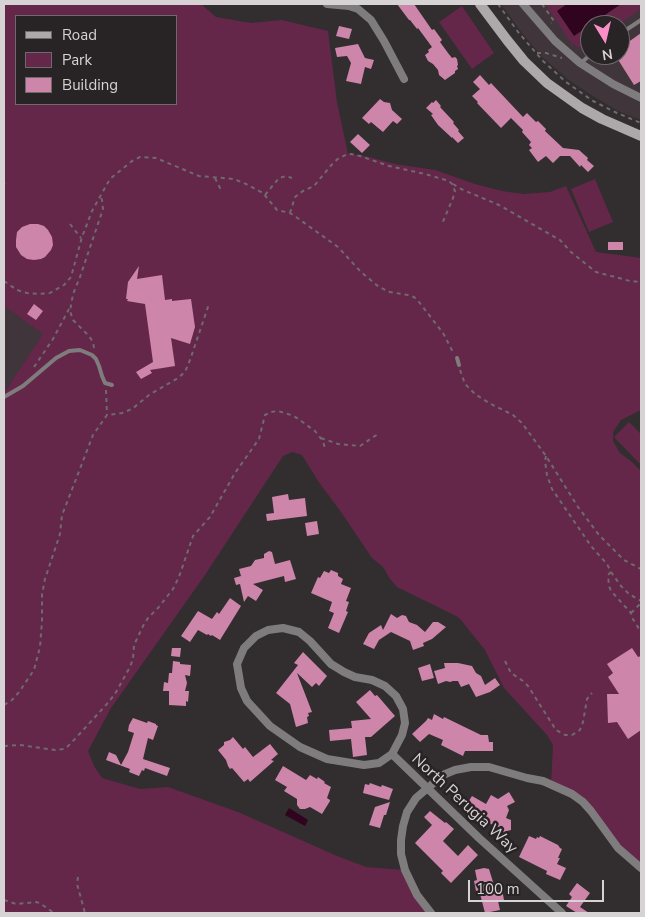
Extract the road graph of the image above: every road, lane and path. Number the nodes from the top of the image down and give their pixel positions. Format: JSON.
{"nodes":[{"id":1,"x":326,"y":4,"type":"edge"},
{"id":2,"x":480,"y":4,"type":"edge"},
{"id":3,"x":498,"y":4,"type":"edge"},
{"id":4,"x":523,"y":4,"type":"edge"},
{"id":5,"x":542,"y":4,"type":"edge"},
{"id":6,"x":641,"y":20,"type":"edge"},
{"id":7,"x":549,"y":24,"type":"dead end"},
{"id":8,"x":630,"y":27,"type":"edge"},
{"id":9,"x":536,"y":53,"type":"junction"},
{"id":10,"x":546,"y":53,"type":"dead end"},
{"id":11,"x":580,"y":64,"type":"edge"},
{"id":12,"x":582,"y":65,"type":"edge"},
{"id":13,"x":404,"y":79,"type":"dead end"},
{"id":14,"x":641,"y":98,"type":"edge"},
{"id":15,"x":641,"y":123,"type":"edge"},
{"id":16,"x":641,"y":136,"type":"edge"},
{"id":17,"x":215,"y":178,"type":"junction"},
{"id":18,"x":292,"y":178,"type":"dead end"},
{"id":19,"x":449,"y":182,"type":"junction"},
{"id":20,"x":222,"y":192,"type":"dead end"},
{"id":21,"x":100,"y":195,"type":"junction"},
{"id":22,"x":265,"y":195,"type":"junction"},
{"id":23,"x":290,"y":214,"type":"junction"},
{"id":24,"x":70,"y":224,"type":"dead end"},
{"id":25,"x":442,"y":224,"type":"dead end"},
{"id":26,"x":82,"y":238,"type":"junction"},
{"id":27,"x":4,"y":281,"type":"edge"},
{"id":28,"x":641,"y":282,"type":"edge"},
{"id":29,"x":208,"y":304,"type":"dead end"},
{"id":30,"x":70,"y":307,"type":"junction"},
{"id":31,"x":92,"y":355,"type":"junction"},
{"id":32,"x":457,"y":358,"type":"joint"},
{"id":33,"x":459,"y":365,"type":"joint"},
{"id":34,"x":34,"y":367,"type":"dead end"},
{"id":35,"x":105,"y":382,"type":"junction"},
{"id":36,"x":112,"y":385,"type":"dead end"},
{"id":37,"x":4,"y":397,"type":"edge"},
{"id":38,"x":107,"y":415,"type":"junction"},
{"id":39,"x":378,"y":434,"type":"dead end"},
{"id":40,"x":321,"y":438,"type":"junction"},
{"id":41,"x":326,"y":449,"type":"dead end"},
{"id":42,"x":546,"y":456,"type":"junction"},
{"id":43,"x":641,"y":569,"type":"edge"},
{"id":44,"x":611,"y":572,"type":"junction"},
{"id":45,"x":641,"y":602,"type":"edge"},
{"id":46,"x":630,"y":614,"type":"junction"},
{"id":47,"x":641,"y":632,"type":"edge"},
{"id":48,"x":505,"y":661,"type":"dead end"},
{"id":49,"x":592,"y":693,"type":"dead end"},
{"id":50,"x":4,"y":705,"type":"edge"},
{"id":51,"x":4,"y":746,"type":"edge"},
{"id":52,"x":392,"y":754,"type":"junction"},
{"id":53,"x":428,"y":789,"type":"junction"},
{"id":54,"x":641,"y":868,"type":"edge"},
{"id":55,"x":78,"y":877,"type":"dead end"},
{"id":56,"x":4,"y":900,"type":"edge"},
{"id":57,"x":54,"y":913,"type":"edge"},
{"id":58,"x":85,"y":913,"type":"edge"},
{"id":59,"x":431,"y":913,"type":"edge"},
{"id":60,"x":562,"y":913,"type":"edge"}],
"edges":[{"from":1,"to":13,"type":"street"},
{"from":2,"to":16,"type":"main road"},
{"from":3,"to":9,"type":"path"},
{"from":4,"to":11,"type":"street"},
{"from":5,"to":7,"type":"path"},
{"from":6,"to":8,"type":"lane"},
{"from":9,"to":10,"type":"path"},
{"from":9,"to":15,"type":"path"},
{"from":12,"to":14,"type":"street"},
{"from":17,"to":20,"type":"path"},
{"from":17,"to":21,"type":"path"},
{"from":17,"to":22,"type":"path"},
{"from":18,"to":22,"type":"path"},
{"from":19,"to":23,"type":"path"},
{"from":19,"to":25,"type":"path"},
{"from":19,"to":28,"type":"path"},
{"from":21,"to":26,"type":"path"},
{"from":21,"to":30,"type":"path"},
{"from":22,"to":23,"type":"path"},
{"from":23,"to":32,"type":"path"},
{"from":24,"to":26,"type":"path"},
{"from":26,"to":27,"type":"path"},
{"from":29,"to":38,"type":"path"},
{"from":30,"to":31,"type":"path"},
{"from":30,"to":34,"type":"path"},
{"from":31,"to":35,"type":"lane"},
{"from":31,"to":37,"type":"lane"},
{"from":32,"to":33,"type":"lane"},
{"from":33,"to":42,"type":"path"},
{"from":35,"to":36,"type":"lane"},
{"from":35,"to":38,"type":"path"},
{"from":38,"to":50,"type":"path"},
{"from":39,"to":40,"type":"path"},
{"from":40,"to":41,"type":"path"},
{"from":40,"to":51,"type":"path"},
{"from":42,"to":43,"type":"path"},
{"from":42,"to":44,"type":"path"},
{"from":44,"to":45,"type":"path"},
{"from":44,"to":46,"type":"path"},
{"from":45,"to":46,"type":"path"},
{"from":46,"to":47,"type":"path"},
{"from":48,"to":49,"type":"path"},
{"from":52,"to":52,"type":"street","name":"North Perugia Way"},
{"from":52,"to":53,"type":"street","name":"North Perugia Way"},
{"from":53,"to":54,"type":"street"},
{"from":53,"to":59,"type":"street"},
{"from":53,"to":60,"type":"street","name":"North Perugia Way"},
{"from":55,"to":58,"type":"path"},
{"from":56,"to":57,"type":"path"}]}
